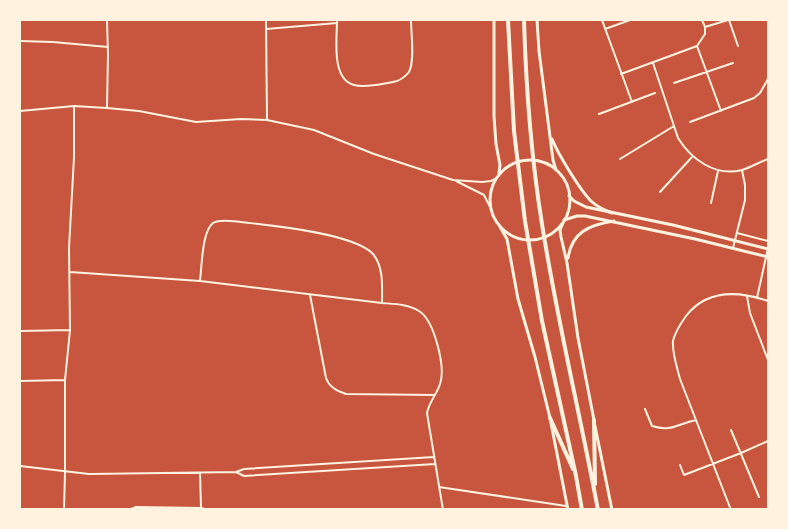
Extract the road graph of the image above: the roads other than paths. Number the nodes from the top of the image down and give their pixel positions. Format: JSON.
{"nodes":[{"id":1,"x":107,"y":20,"type":"edge"},
{"id":2,"x":266,"y":20,"type":"edge"},
{"id":3,"x":411,"y":20,"type":"edge"},
{"id":4,"x":494,"y":20,"type":"edge"},
{"id":5,"x":508,"y":20,"type":"edge"},
{"id":6,"x":524,"y":20,"type":"edge"},
{"id":7,"x":537,"y":20,"type":"edge"},
{"id":8,"x":602,"y":20,"type":"edge"},
{"id":9,"x":630,"y":20,"type":"edge"},
{"id":10,"x":702,"y":20,"type":"edge"},
{"id":11,"x":729,"y":20,"type":"edge"},
{"id":12,"x":337,"y":21,"type":"edge"},
{"id":13,"x":705,"y":27,"type":"junction"},
{"id":14,"x":266,"y":29,"type":"junction"},
{"id":15,"x":604,"y":29,"type":"junction"},
{"id":16,"x":20,"y":41,"type":"edge"},
{"id":17,"x":697,"y":46,"type":"junction"},
{"id":18,"x":738,"y":46,"type":"dead end"},
{"id":19,"x":108,"y":47,"type":"junction"},
{"id":20,"x":653,"y":63,"type":"junction"},
{"id":21,"x":733,"y":63,"type":"dead end"},
{"id":22,"x":707,"y":71,"type":"junction"},
{"id":23,"x":621,"y":74,"type":"junction"},
{"id":24,"x":768,"y":79,"type":"edge"},
{"id":25,"x":674,"y":82,"type":"dead end"},
{"id":26,"x":655,"y":93,"type":"dead end"},
{"id":27,"x":632,"y":102,"type":"junction"},
{"id":28,"x":74,"y":106,"type":"junction"},
{"id":29,"x":107,"y":108,"type":"junction"},
{"id":30,"x":20,"y":111,"type":"edge"},
{"id":31,"x":722,"y":111,"type":"junction"},
{"id":32,"x":599,"y":114,"type":"dead end"},
{"id":33,"x":267,"y":120,"type":"junction"},
{"id":34,"x":690,"y":122,"type":"dead end"},
{"id":35,"x":674,"y":126,"type":"junction"},
{"id":36,"x":549,"y":133,"type":"junction"},
{"id":37,"x":692,"y":157,"type":"junction"},
{"id":38,"x":620,"y":159,"type":"dead end"},
{"id":39,"x":768,"y":159,"type":"edge"},
{"id":40,"x":718,"y":170,"type":"junction"},
{"id":41,"x":742,"y":170,"type":"junction"},
{"id":42,"x":559,"y":174,"type":"junction"},
{"id":43,"x":497,"y":177,"type":"junction"},
{"id":44,"x":453,"y":180,"type":"junction"},
{"id":45,"x":660,"y":192,"type":"dead end"},
{"id":46,"x":569,"y":196,"type":"junction"},
{"id":47,"x":711,"y":203,"type":"dead end"},
{"id":48,"x":490,"y":207,"type":"junction"},
{"id":49,"x":612,"y":213,"type":"junction"},
{"id":50,"x":614,"y":221,"type":"junction"},
{"id":51,"x":563,"y":222,"type":"junction"},
{"id":52,"x":500,"y":227,"type":"junction"},
{"id":53,"x":737,"y":233,"type":"junction"},
{"id":54,"x":735,"y":240,"type":"junction"},
{"id":55,"x":768,"y":241,"type":"edge"},
{"id":56,"x":733,"y":248,"type":"junction"},
{"id":57,"x":768,"y":248,"type":"edge"},
{"id":58,"x":767,"y":257,"type":"edge"},
{"id":59,"x":567,"y":263,"type":"junction"},
{"id":60,"x":70,"y":272,"type":"junction"},
{"id":61,"x":200,"y":281,"type":"junction"},
{"id":62,"x":310,"y":295,"type":"junction"},
{"id":63,"x":747,"y":296,"type":"junction"},
{"id":64,"x":757,"y":298,"type":"junction"},
{"id":65,"x":768,"y":301,"type":"edge"},
{"id":66,"x":382,"y":303,"type":"junction"},
{"id":67,"x":70,"y":330,"type":"junction"},
{"id":68,"x":20,"y":331,"type":"edge"},
{"id":69,"x":768,"y":360,"type":"edge"},
{"id":70,"x":65,"y":380,"type":"junction"},
{"id":71,"x":20,"y":381,"type":"edge"},
{"id":72,"x":435,"y":395,"type":"junction"},
{"id":73,"x":645,"y":409,"type":"dead end"},
{"id":74,"x":550,"y":418,"type":"junction"},
{"id":75,"x":594,"y":420,"type":"junction"},
{"id":76,"x":696,"y":420,"type":"junction"},
{"id":77,"x":731,"y":430,"type":"dead end"},
{"id":78,"x":768,"y":441,"type":"edge"},
{"id":79,"x":741,"y":453,"type":"junction"},
{"id":80,"x":434,"y":457,"type":"junction"},
{"id":81,"x":435,"y":464,"type":"junction"},
{"id":82,"x":680,"y":465,"type":"dead end"},
{"id":83,"x":713,"y":465,"type":"junction"},
{"id":84,"x":20,"y":466,"type":"edge"},
{"id":85,"x":284,"y":466,"type":"junction"},
{"id":86,"x":65,"y":472,"type":"junction"},
{"id":87,"x":236,"y":472,"type":"junction"},
{"id":88,"x":200,"y":473,"type":"junction"},
{"id":89,"x":284,"y":473,"type":"junction"},
{"id":90,"x":576,"y":476,"type":"junction"},
{"id":91,"x":439,"y":487,"type":"junction"},
{"id":92,"x":595,"y":494,"type":"junction"},
{"id":93,"x":759,"y":497,"type":"dead end"},
{"id":94,"x":201,"y":508,"type":"junction"},
{"id":95,"x":568,"y":508,"type":"edge"},
{"id":96,"x":64,"y":510,"type":"edge"},
{"id":97,"x":129,"y":510,"type":"edge"},
{"id":98,"x":209,"y":510,"type":"edge"},
{"id":99,"x":443,"y":510,"type":"edge"},
{"id":100,"x":582,"y":510,"type":"edge"},
{"id":101,"x":598,"y":510,"type":"edge"},
{"id":102,"x":612,"y":510,"type":"edge"},
{"id":103,"x":731,"y":510,"type":"edge"}],
"edges":[{"from":1,"to":19,"type":"street"},
{"from":2,"to":14,"type":"street"},
{"from":3,"to":12,"type":"street"},
{"from":4,"to":43,"type":"main road"},
{"from":5,"to":90,"type":"highway"},
{"from":6,"to":92,"type":"highway"},
{"from":7,"to":36,"type":"main road"},
{"from":8,"to":15,"type":"street"},
{"from":9,"to":15,"type":"street"},
{"from":10,"to":13,"type":"street"},
{"from":11,"to":13,"type":"street"},
{"from":11,"to":18,"type":"street"},
{"from":12,"to":14,"type":"street"},
{"from":13,"to":17,"type":"street"},
{"from":14,"to":33,"type":"street"},
{"from":15,"to":23,"type":"street"},
{"from":16,"to":19,"type":"street"},
{"from":17,"to":20,"type":"street"},
{"from":17,"to":22,"type":"street"},
{"from":19,"to":29,"type":"street"},
{"from":20,"to":23,"type":"street"},
{"from":20,"to":35,"type":"street"},
{"from":21,"to":22,"type":"street"},
{"from":22,"to":25,"type":"street"},
{"from":22,"to":31,"type":"street"},
{"from":23,"to":27,"type":"street"},
{"from":24,"to":31,"type":"street"},
{"from":26,"to":27,"type":"street"},
{"from":27,"to":32,"type":"street"},
{"from":28,"to":29,"type":"street"},
{"from":28,"to":30,"type":"street"},
{"from":28,"to":60,"type":"street"},
{"from":29,"to":33,"type":"street"},
{"from":31,"to":34,"type":"street"},
{"from":33,"to":44,"type":"street"},
{"from":35,"to":37,"type":"street"},
{"from":35,"to":38,"type":"street"},
{"from":36,"to":42,"type":"main road"},
{"from":36,"to":49,"type":"main road"},
{"from":37,"to":40,"type":"street"},
{"from":37,"to":45,"type":"street"},
{"from":39,"to":41,"type":"street"},
{"from":40,"to":41,"type":"street"},
{"from":40,"to":47,"type":"street"},
{"from":41,"to":53,"type":"street"},
{"from":42,"to":43,"type":"main road"},
{"from":42,"to":46,"type":"main road"},
{"from":43,"to":44,"type":"street"},
{"from":43,"to":48,"type":"main road"},
{"from":44,"to":48,"type":"street"},
{"from":46,"to":49,"type":"main road"},
{"from":46,"to":51,"type":"main road"},
{"from":48,"to":52,"type":"main road"},
{"from":49,"to":54,"type":"main road"},
{"from":50,"to":51,"type":"main road"},
{"from":50,"to":56,"type":"main road"},
{"from":50,"to":59,"type":"main road"},
{"from":51,"to":52,"type":"main road"},
{"from":51,"to":59,"type":"main road"},
{"from":52,"to":74,"type":"main road"},
{"from":53,"to":54,"type":"street"},
{"from":53,"to":55,"type":"street"},
{"from":54,"to":56,"type":"street"},
{"from":54,"to":57,"type":"main road"},
{"from":56,"to":58,"type":"main road"},
{"from":57,"to":58,"type":"street"},
{"from":58,"to":64,"type":"street"},
{"from":59,"to":75,"type":"main road"},
{"from":60,"to":61,"type":"street"},
{"from":60,"to":67,"type":"street"},
{"from":61,"to":62,"type":"street"},
{"from":61,"to":66,"type":"street"},
{"from":62,"to":66,"type":"street"},
{"from":62,"to":72,"type":"street"},
{"from":63,"to":64,"type":"street"},
{"from":63,"to":69,"type":"street"},
{"from":63,"to":76,"type":"street"},
{"from":64,"to":65,"type":"street"},
{"from":66,"to":72,"type":"street"},
{"from":67,"to":68,"type":"street"},
{"from":67,"to":70,"type":"street"},
{"from":70,"to":71,"type":"street"},
{"from":70,"to":86,"type":"street"},
{"from":72,"to":80,"type":"street"},
{"from":73,"to":76,"type":"street"},
{"from":74,"to":90,"type":"highway"},
{"from":74,"to":95,"type":"main road"},
{"from":75,"to":92,"type":"highway"},
{"from":75,"to":102,"type":"main road"},
{"from":76,"to":83,"type":"street"},
{"from":77,"to":79,"type":"street"},
{"from":78,"to":79,"type":"street"},
{"from":79,"to":83,"type":"street"},
{"from":79,"to":93,"type":"street"},
{"from":80,"to":81,"type":"street"},
{"from":80,"to":85,"type":"street"},
{"from":81,"to":89,"type":"street"},
{"from":81,"to":91,"type":"street"},
{"from":82,"to":83,"type":"street"},
{"from":83,"to":103,"type":"street"},
{"from":84,"to":86,"type":"street"},
{"from":85,"to":87,"type":"street"},
{"from":85,"to":89,"type":"street"},
{"from":86,"to":88,"type":"street"},
{"from":86,"to":96,"type":"street"},
{"from":87,"to":88,"type":"street"},
{"from":87,"to":89,"type":"street"},
{"from":88,"to":94,"type":"street"},
{"from":90,"to":100,"type":"highway"},
{"from":91,"to":95,"type":"street"},
{"from":91,"to":99,"type":"street"},
{"from":92,"to":101,"type":"highway"},
{"from":94,"to":97,"type":"street"},
{"from":94,"to":98,"type":"street"}]}
